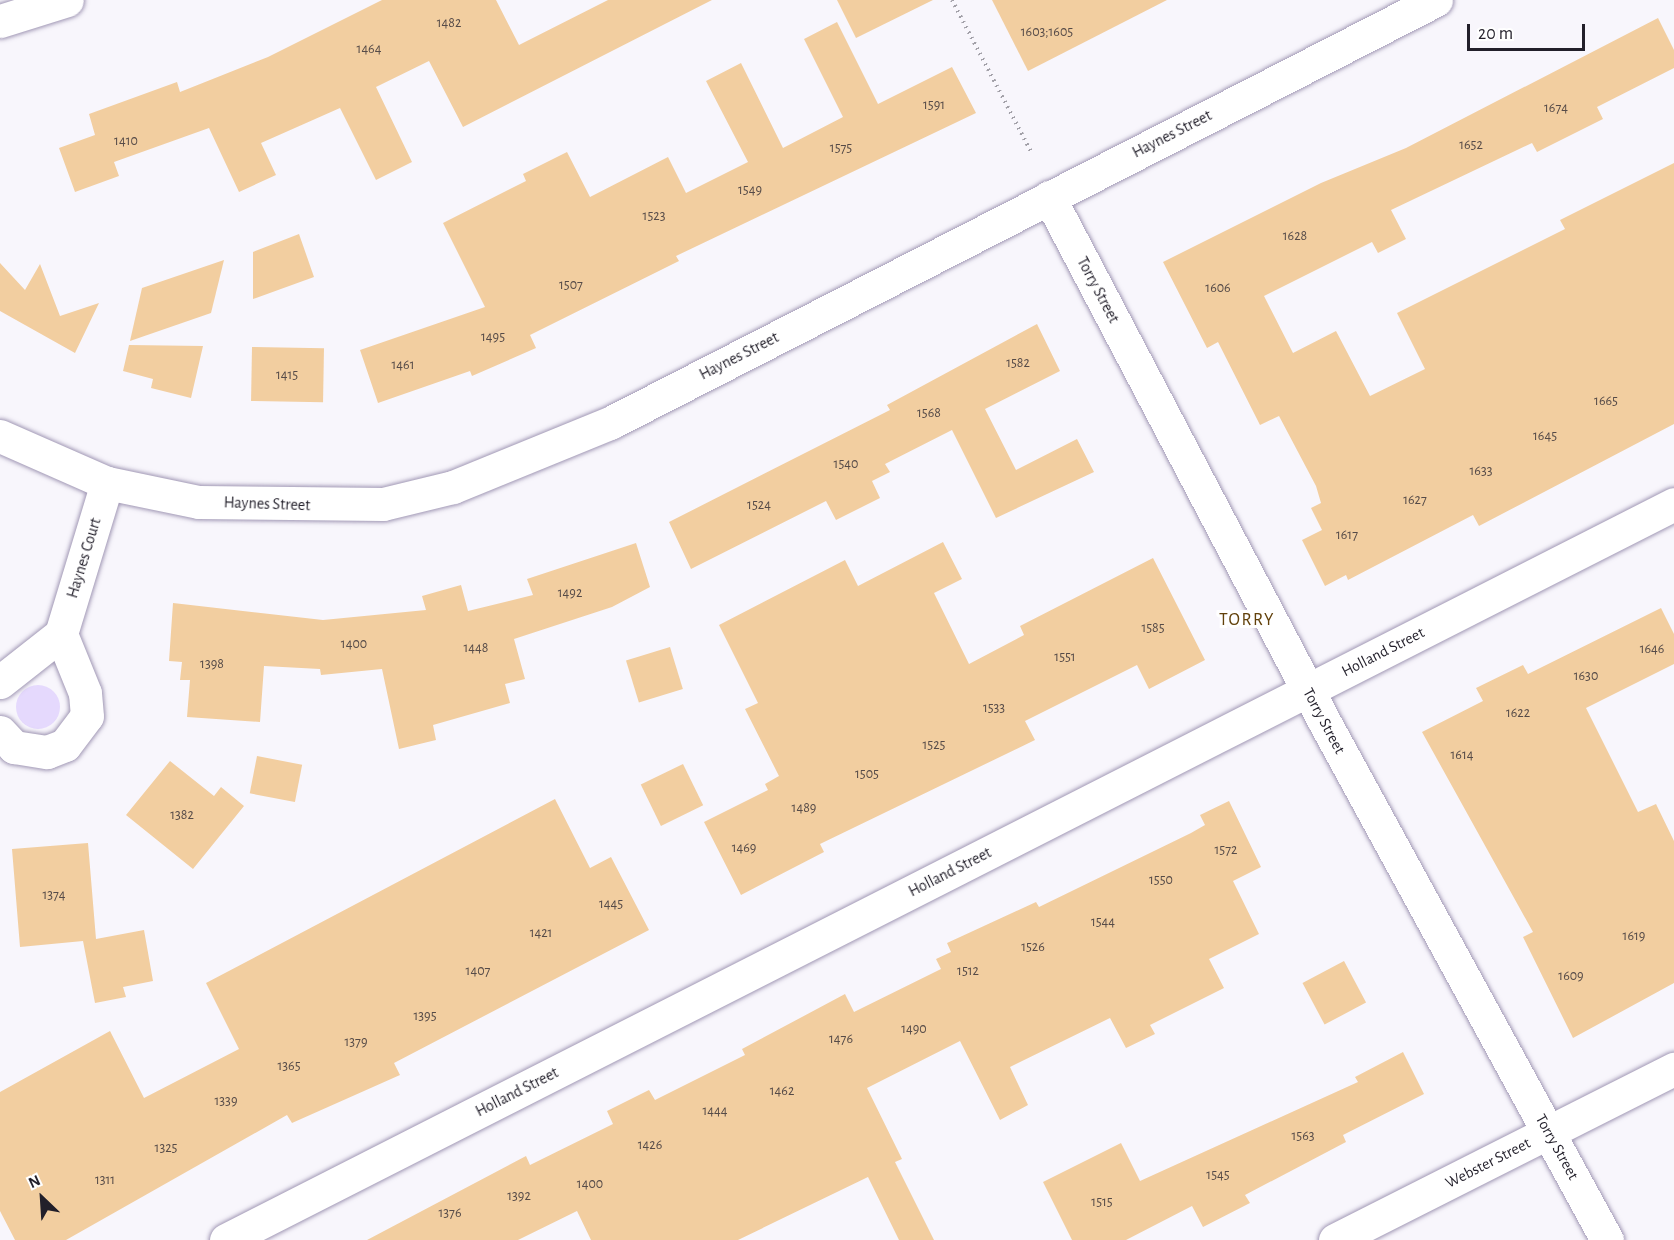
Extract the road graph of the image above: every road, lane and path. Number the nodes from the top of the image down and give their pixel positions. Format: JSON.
{"nodes":[{"id":1,"x":67,"y":0,"type":"edge"},
{"id":2,"x":952,"y":0,"type":"edge"},
{"id":3,"x":1436,"y":0,"type":"edge"},
{"id":4,"x":0,"y":21,"type":"edge"},
{"id":5,"x":1031,"y":152,"type":"dead end"},
{"id":6,"x":1049,"y":197,"type":"junction"},
{"id":7,"x":0,"y":436,"type":"edge"},
{"id":8,"x":107,"y":483,"type":"junction"},
{"id":9,"x":1674,"y":504,"type":"edge"},
{"id":10,"x":61,"y":634,"type":"junction"},
{"id":11,"x":0,"y":682,"type":"edge"},
{"id":12,"x":1307,"y":690,"type":"junction"},
{"id":13,"x":0,"y":732,"type":"edge"},
{"id":14,"x":1674,"y":1069,"type":"edge"},
{"id":15,"x":1548,"y":1132,"type":"junction"},
{"id":16,"x":226,"y":1240,"type":"edge"},
{"id":17,"x":1335,"y":1240,"type":"edge"},
{"id":18,"x":1607,"y":1240,"type":"edge"}],
"edges":[{"from":1,"to":4,"type":"street"},
{"from":2,"to":5,"type":"path"},
{"from":3,"to":6,"type":"street","name":"Haynes Street"},
{"from":6,"to":8,"type":"street","name":"Haynes Street"},
{"from":6,"to":12,"type":"street","name":"Torry Street"},
{"from":7,"to":8,"type":"street","name":"Haynes Street"},
{"from":8,"to":10,"type":"street","name":"Haynes Court"},
{"from":9,"to":12,"type":"street","name":"Holland Street"},
{"from":10,"to":11,"type":"street"},
{"from":10,"to":13,"type":"street"},
{"from":12,"to":15,"type":"street","name":"Torry Street"},
{"from":12,"to":16,"type":"street","name":"Holland Street"},
{"from":14,"to":15,"type":"street","name":"Webster Street"},
{"from":15,"to":17,"type":"street","name":"Webster Street"},
{"from":15,"to":18,"type":"street","name":"Torry Street"}]}
